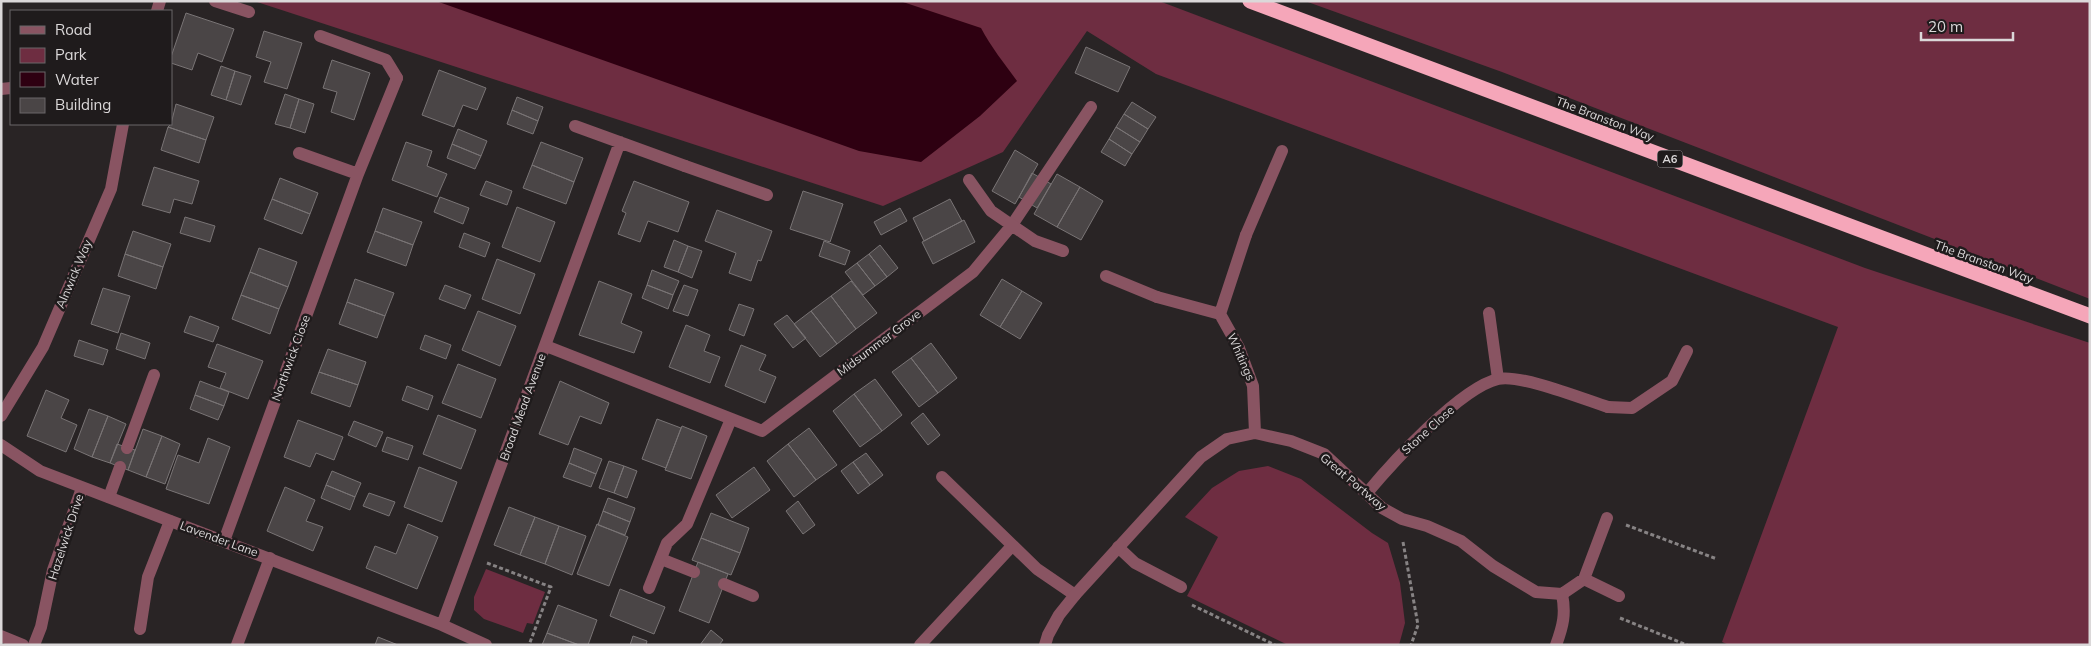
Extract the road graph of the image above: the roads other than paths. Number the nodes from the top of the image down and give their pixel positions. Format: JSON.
{"nodes":[{"id":1,"x":215,"y":1,"type":"edge"},
{"id":2,"x":1250,"y":1,"type":"edge"},
{"id":3,"x":248,"y":12,"type":"dead end"},
{"id":4,"x":320,"y":36,"type":"dead end"},
{"id":5,"x":1091,"y":107,"type":"dead end"},
{"id":6,"x":123,"y":125,"type":"edge"},
{"id":7,"x":575,"y":126,"type":"dead end"},
{"id":8,"x":620,"y":142,"type":"junction"},
{"id":9,"x":1282,"y":150,"type":"dead end"},
{"id":10,"x":299,"y":153,"type":"dead end"},
{"id":11,"x":358,"y":174,"type":"junction"},
{"id":12,"x":969,"y":180,"type":"dead end"},
{"id":13,"x":767,"y":195,"type":"dead end"},
{"id":14,"x":1012,"y":226,"type":"junction"},
{"id":15,"x":1064,"y":251,"type":"dead end"},
{"id":16,"x":1106,"y":276,"type":"dead end"},
{"id":17,"x":1489,"y":313,"type":"dead end"},
{"id":18,"x":1220,"y":314,"type":"junction"},
{"id":19,"x":2090,"y":316,"type":"edge"},
{"id":20,"x":546,"y":346,"type":"junction"},
{"id":21,"x":1687,"y":352,"type":"dead end"},
{"id":22,"x":154,"y":375,"type":"dead end"},
{"id":23,"x":1498,"y":379,"type":"junction"},
{"id":24,"x":1,"y":416,"type":"edge"},
{"id":25,"x":731,"y":419,"type":"junction"},
{"id":26,"x":1255,"y":433,"type":"junction"},
{"id":27,"x":1,"y":445,"type":"edge"},
{"id":28,"x":127,"y":448,"type":"dead end"},
{"id":29,"x":120,"y":468,"type":"dead end"},
{"id":30,"x":942,"y":478,"type":"dead end"},
{"id":31,"x":82,"y":488,"type":"junction"},
{"id":32,"x":1367,"y":493,"type":"junction"},
{"id":33,"x":108,"y":497,"type":"junction"},
{"id":34,"x":1607,"y":518,"type":"road end"},
{"id":35,"x":170,"y":521,"type":"junction"},
{"id":36,"x":224,"y":541,"type":"junction"},
{"id":37,"x":1012,"y":546,"type":"junction"},
{"id":38,"x":1118,"y":547,"type":"junction"},
{"id":39,"x":270,"y":558,"type":"junction"},
{"id":40,"x":661,"y":559,"type":"junction"},
{"id":41,"x":694,"y":572,"type":"dead end"},
{"id":42,"x":1584,"y":579,"type":"junction"},
{"id":43,"x":724,"y":584,"type":"dead end"},
{"id":44,"x":649,"y":588,"type":"dead end"},
{"id":45,"x":1181,"y":588,"type":"road end"},
{"id":46,"x":1562,"y":594,"type":"junction"},
{"id":47,"x":1075,"y":595,"type":"junction"},
{"id":48,"x":753,"y":596,"type":"dead end"},
{"id":49,"x":1619,"y":596,"type":"dead end"},
{"id":50,"x":442,"y":624,"type":"junction"},
{"id":51,"x":140,"y":629,"type":"dead end"},
{"id":52,"x":1,"y":636,"type":"edge"},
{"id":53,"x":23,"y":645,"type":"edge"},
{"id":54,"x":34,"y":645,"type":"edge"},
{"id":55,"x":237,"y":645,"type":"edge"},
{"id":56,"x":486,"y":645,"type":"edge"},
{"id":57,"x":920,"y":645,"type":"edge"},
{"id":58,"x":1045,"y":645,"type":"edge"},
{"id":59,"x":1556,"y":645,"type":"edge"}],
"edges":[{"from":1,"to":3,"type":"street"},
{"from":2,"to":19,"type":"highway","name":"The Branston Way","number":"A6"},
{"from":4,"to":11,"type":"street","name":"Northwick Close"},
{"from":5,"to":14,"type":"street","name":"Midsummer Grove"},
{"from":6,"to":24,"type":"street","name":"Alnwick Way"},
{"from":7,"to":8,"type":"street"},
{"from":8,"to":13,"type":"street"},
{"from":8,"to":20,"type":"street","name":"Broad Mead Avenue"},
{"from":9,"to":18,"type":"street"},
{"from":10,"to":11,"type":"street"},
{"from":11,"to":36,"type":"street","name":"Northwick Close"},
{"from":12,"to":14,"type":"street"},
{"from":14,"to":15,"type":"street"},
{"from":14,"to":25,"type":"street","name":"Midsummer Grove"},
{"from":16,"to":18,"type":"street"},
{"from":17,"to":23,"type":"street"},
{"from":18,"to":26,"type":"street","name":"Whitings"},
{"from":20,"to":25,"type":"street","name":"Midsummer Grove"},
{"from":20,"to":50,"type":"street","name":"Broad Mead Avenue"},
{"from":21,"to":23,"type":"street"},
{"from":22,"to":28,"type":"street"},
{"from":23,"to":32,"type":"street","name":"Stone Close"},
{"from":25,"to":40,"type":"street"},
{"from":26,"to":32,"type":"street","name":"Great Portway"},
{"from":26,"to":38,"type":"street","name":"Great Portway"},
{"from":27,"to":31,"type":"street","name":"Lavender Lane"},
{"from":29,"to":33,"type":"street"},
{"from":30,"to":37,"type":"street"},
{"from":31,"to":33,"type":"street","name":"Lavender Lane"},
{"from":31,"to":54,"type":"street","name":"Hazelwick Drive"},
{"from":32,"to":46,"type":"street","name":"Great Portway"},
{"from":33,"to":35,"type":"street","name":"Lavender Lane"},
{"from":34,"to":42,"type":"street"},
{"from":35,"to":36,"type":"street","name":"Lavender Lane"},
{"from":35,"to":51,"type":"street"},
{"from":36,"to":39,"type":"street","name":"Lavender Lane"},
{"from":37,"to":47,"type":"street"},
{"from":37,"to":57,"type":"street"},
{"from":38,"to":45,"type":"street"},
{"from":38,"to":47,"type":"street","name":"Great Portway"},
{"from":39,"to":50,"type":"street","name":"Lavender Lane"},
{"from":39,"to":55,"type":"street"},
{"from":40,"to":41,"type":"street"},
{"from":40,"to":44,"type":"street"},
{"from":42,"to":46,"type":"street"},
{"from":42,"to":49,"type":"street"},
{"from":43,"to":48,"type":"street"},
{"from":46,"to":59,"type":"street"},
{"from":47,"to":58,"type":"street","name":"Great Portway"},
{"from":50,"to":56,"type":"street"},
{"from":52,"to":53,"type":"street"}]}
